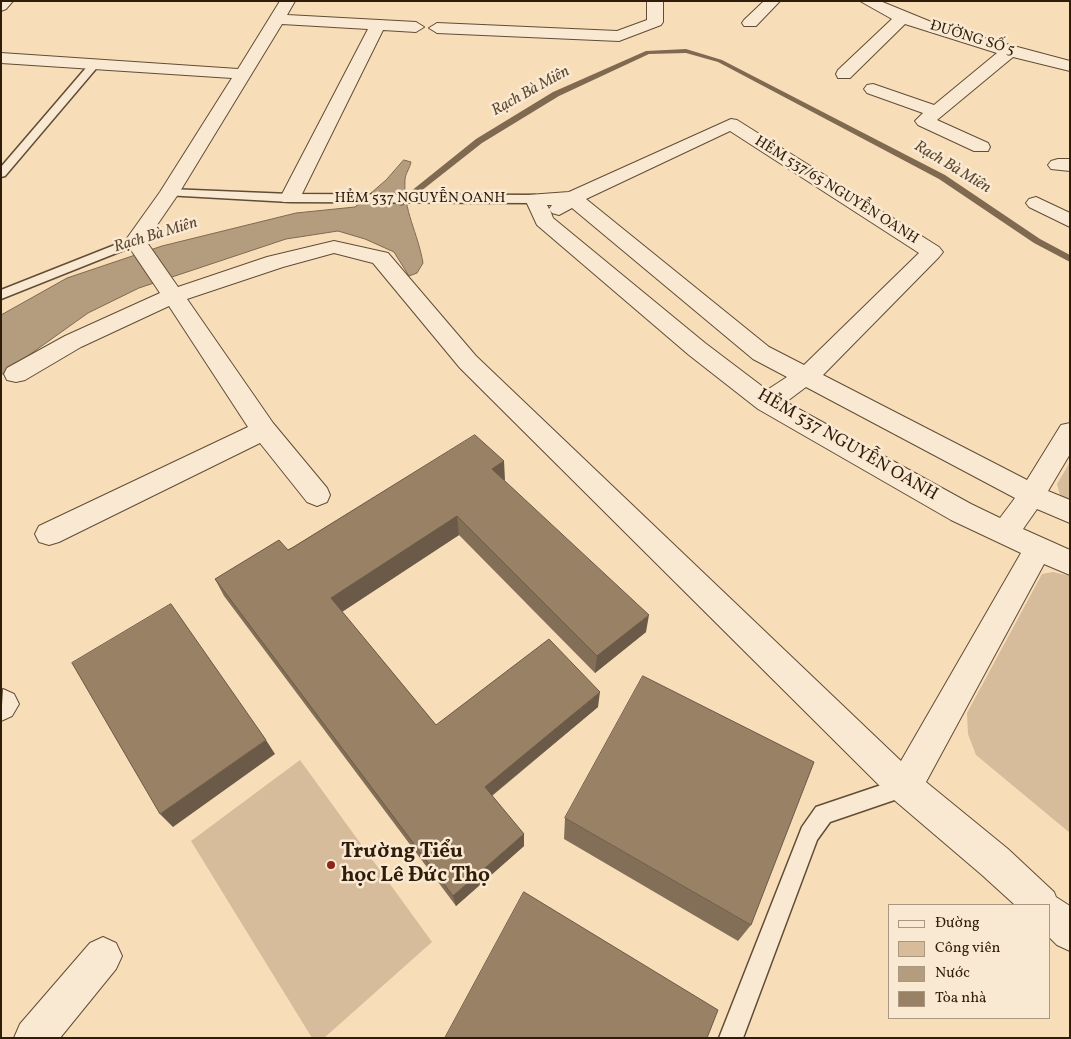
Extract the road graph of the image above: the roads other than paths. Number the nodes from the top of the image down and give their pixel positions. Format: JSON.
{"nodes":[{"id":1,"x":6,"y":1,"type":"edge"},
{"id":2,"x":288,"y":1,"type":"edge"},
{"id":3,"x":655,"y":1,"type":"edge"},
{"id":4,"x":773,"y":1,"type":"edge"},
{"id":5,"x":855,"y":1,"type":"edge"},
{"id":6,"x":874,"y":3,"type":"edge"},
{"id":7,"x":1,"y":6,"type":"edge"},
{"id":8,"x":902,"y":18,"type":"junction"},
{"id":9,"x":277,"y":19,"type":"junction"},
{"id":10,"x":750,"y":23,"type":"dead end"},
{"id":11,"x":378,"y":24,"type":"junction"},
{"id":12,"x":416,"y":26,"type":"dead end"},
{"id":13,"x":437,"y":28,"type":"dead end"},
{"id":14,"x":1010,"y":51,"type":"junction"},
{"id":15,"x":1,"y":58,"type":"edge"},
{"id":16,"x":95,"y":64,"type":"junction"},
{"id":17,"x":1070,"y":66,"type":"edge"},
{"id":18,"x":243,"y":74,"type":"junction"},
{"id":19,"x":844,"y":74,"type":"dead end"},
{"id":20,"x":873,"y":89,"type":"dead end"},
{"id":21,"x":936,"y":112,"type":"junction"},
{"id":22,"x":981,"y":147,"type":"dead end"},
{"id":23,"x":1,"y":174,"type":"edge"},
{"id":24,"x":169,"y":193,"type":"junction"},
{"id":25,"x":298,"y":198,"type":"junction"},
{"id":26,"x":572,"y":198,"type":"junction"},
{"id":27,"x":1036,"y":203,"type":"dead end"},
{"id":28,"x":540,"y":210,"type":"junction"},
{"id":29,"x":1070,"y":221,"type":"edge"},
{"id":30,"x":138,"y":246,"type":"junction"},
{"id":31,"x":169,"y":292,"type":"junction"},
{"id":32,"x":1,"y":294,"type":"edge"},
{"id":33,"x":16,"y":374,"type":"dead end"},
{"id":34,"x":805,"y":376,"type":"junction"},
{"id":35,"x":767,"y":403,"type":"junction"},
{"id":36,"x":264,"y":430,"type":"junction"},
{"id":37,"x":1070,"y":432,"type":"edge"},
{"id":38,"x":317,"y":495,"type":"dead end"},
{"id":39,"x":1032,"y":496,"type":"junction"},
{"id":40,"x":1070,"y":512,"type":"edge"},
{"id":41,"x":1005,"y":533,"type":"junction"},
{"id":42,"x":49,"y":534,"type":"dead end"},
{"id":43,"x":1038,"y":548,"type":"junction"},
{"id":44,"x":1070,"y":563,"type":"edge"},
{"id":45,"x":906,"y":787,"type":"junction"},
{"id":46,"x":1040,"y":904,"type":"edge"},
{"id":47,"x":1051,"y":914,"type":"edge"},
{"id":48,"x":1070,"y":932,"type":"edge"},
{"id":49,"x":103,"y":956,"type":"dead end"},
{"id":50,"x":34,"y":1038,"type":"edge"},
{"id":51,"x":731,"y":1038,"type":"edge"}],
"edges":[{"from":1,"to":7,"type":"street"},
{"from":2,"to":9,"type":"street"},
{"from":3,"to":13,"type":"street"},
{"from":4,"to":10,"type":"street"},
{"from":5,"to":6,"type":"street","name":"ĐƯỜNG SỐ 5"},
{"from":6,"to":8,"type":"street","name":"ĐƯỜNG SỐ 5"},
{"from":8,"to":14,"type":"street","name":"ĐƯỜNG SỐ 5"},
{"from":8,"to":19,"type":"street"},
{"from":9,"to":11,"type":"street"},
{"from":9,"to":18,"type":"street"},
{"from":11,"to":12,"type":"street"},
{"from":11,"to":25,"type":"street"},
{"from":14,"to":17,"type":"street","name":"ĐƯỜNG SỐ 5"},
{"from":14,"to":21,"type":"street"},
{"from":15,"to":16,"type":"street"},
{"from":16,"to":18,"type":"street"},
{"from":16,"to":23,"type":"lane"},
{"from":18,"to":24,"type":"street"},
{"from":20,"to":21,"type":"street"},
{"from":21,"to":22,"type":"street"},
{"from":24,"to":25,"type":"lane","name":"HẺM 537 NGUYỄN OANH"},
{"from":24,"to":30,"type":"street"},
{"from":25,"to":28,"type":"lane","name":"HẺM 537 NGUYỄN OANH"},
{"from":26,"to":28,"type":"street","name":"HẺM 537 NGUYỄN OANH"},
{"from":26,"to":34,"type":"street"},
{"from":26,"to":34,"type":"street","name":"HẺM 537/65 NGUYỄN OANH"},
{"from":27,"to":29,"type":"street"},
{"from":28,"to":35,"type":"street","name":"HẺM 537 NGUYỄN OANH"},
{"from":30,"to":31,"type":"street"},
{"from":30,"to":32,"type":"lane"},
{"from":31,"to":33,"type":"street"},
{"from":31,"to":36,"type":"street"},
{"from":31,"to":45,"type":"street"},
{"from":34,"to":35,"type":"street","name":"HẺM 537/65 NGUYỄN OANH"},
{"from":34,"to":39,"type":"street"},
{"from":35,"to":41,"type":"street","name":"HẺM 537 NGUYỄN OANH"},
{"from":36,"to":38,"type":"street"},
{"from":36,"to":42,"type":"street"},
{"from":37,"to":39,"type":"street"},
{"from":39,"to":40,"type":"street"},
{"from":39,"to":41,"type":"street"},
{"from":41,"to":43,"type":"street","name":"HẺM 537 NGUYỄN OANH"},
{"from":43,"to":44,"type":"street","name":"HẺM 537 NGUYỄN OANH"},
{"from":43,"to":45,"type":"street"},
{"from":45,"to":46,"type":"street"},
{"from":45,"to":51,"type":"lane"},
{"from":47,"to":48,"type":"street"},
{"from":49,"to":50,"type":"street"}]}
